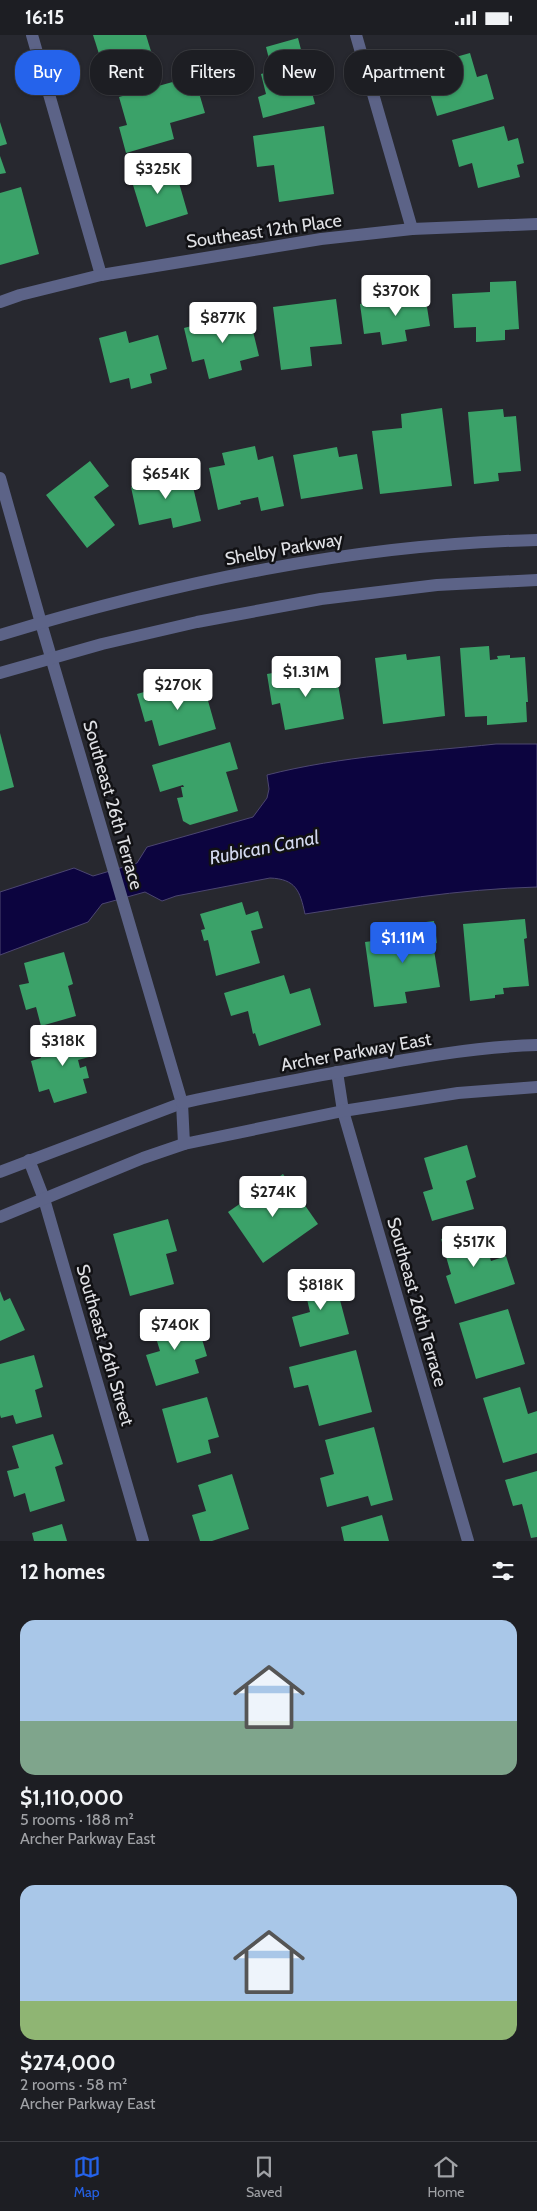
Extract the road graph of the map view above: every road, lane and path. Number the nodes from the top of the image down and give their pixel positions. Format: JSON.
{"nodes":[{"id":1,"x":32,"y":35,"type":"edge"},
{"id":2,"x":356,"y":35,"type":"edge"},
{"id":3,"x":537,"y":224,"type":"edge"},
{"id":4,"x":412,"y":229,"type":"junction"},
{"id":5,"x":101,"y":275,"type":"junction"},
{"id":6,"x":0,"y":302,"type":"edge"},
{"id":7,"x":0,"y":478,"type":"edge"},
{"id":8,"x":537,"y":540,"type":"edge"},
{"id":9,"x":537,"y":580,"type":"edge"},
{"id":10,"x":41,"y":623,"type":"junction"},
{"id":11,"x":0,"y":635,"type":"edge"},
{"id":12,"x":51,"y":657,"type":"junction"},
{"id":13,"x":0,"y":673,"type":"edge"},
{"id":14,"x":537,"y":1045,"type":"edge"},
{"id":15,"x":337,"y":1072,"type":"junction"},
{"id":16,"x":537,"y":1087,"type":"edge"},
{"id":17,"x":182,"y":1103,"type":"junction"},
{"id":18,"x":343,"y":1111,"type":"junction"},
{"id":19,"x":184,"y":1144,"type":"junction"},
{"id":20,"x":29,"y":1160,"type":"junction"},
{"id":21,"x":0,"y":1172,"type":"edge"},
{"id":22,"x":44,"y":1199,"type":"junction"},
{"id":23,"x":0,"y":1217,"type":"edge"},
{"id":24,"x":143,"y":1541,"type":"edge"},
{"id":25,"x":468,"y":1541,"type":"edge"}],
"edges":[{"from":1,"to":5,"type":"street"},
{"from":2,"to":4,"type":"street"},
{"from":3,"to":4,"type":"street","name":"Southeast 12th Place"},
{"from":4,"to":5,"type":"street","name":"Southeast 12th Place"},
{"from":5,"to":6,"type":"street","name":"Southeast 12th Place"},
{"from":7,"to":10,"type":"street","name":"Southeast 26th Terrace"},
{"from":8,"to":10,"type":"street","name":"Shelby Parkway"},
{"from":9,"to":12,"type":"street"},
{"from":10,"to":11,"type":"street","name":"Shelby Parkway"},
{"from":10,"to":12,"type":"street","name":"Southeast 26th Terrace"},
{"from":12,"to":13,"type":"street"},
{"from":12,"to":17,"type":"street","name":"Southeast 26th Terrace"},
{"from":14,"to":15,"type":"street","name":"Archer Parkway East"},
{"from":15,"to":17,"type":"street","name":"Archer Parkway East"},
{"from":15,"to":18,"type":"street","name":"Southeast 26th Terrace"},
{"from":16,"to":18,"type":"street"},
{"from":17,"to":19,"type":"street","name":"Southeast 26th Terrace"},
{"from":17,"to":20,"type":"street","name":"Archer Parkway East"},
{"from":18,"to":19,"type":"street"},
{"from":18,"to":25,"type":"street","name":"Southeast 26th Terrace"},
{"from":19,"to":22,"type":"street"},
{"from":20,"to":21,"type":"street","name":"Archer Parkway East"},
{"from":20,"to":22,"type":"street","name":"Southeast 26th Street"},
{"from":22,"to":23,"type":"street"},
{"from":22,"to":24,"type":"street","name":"Southeast 26th Street"}]}
